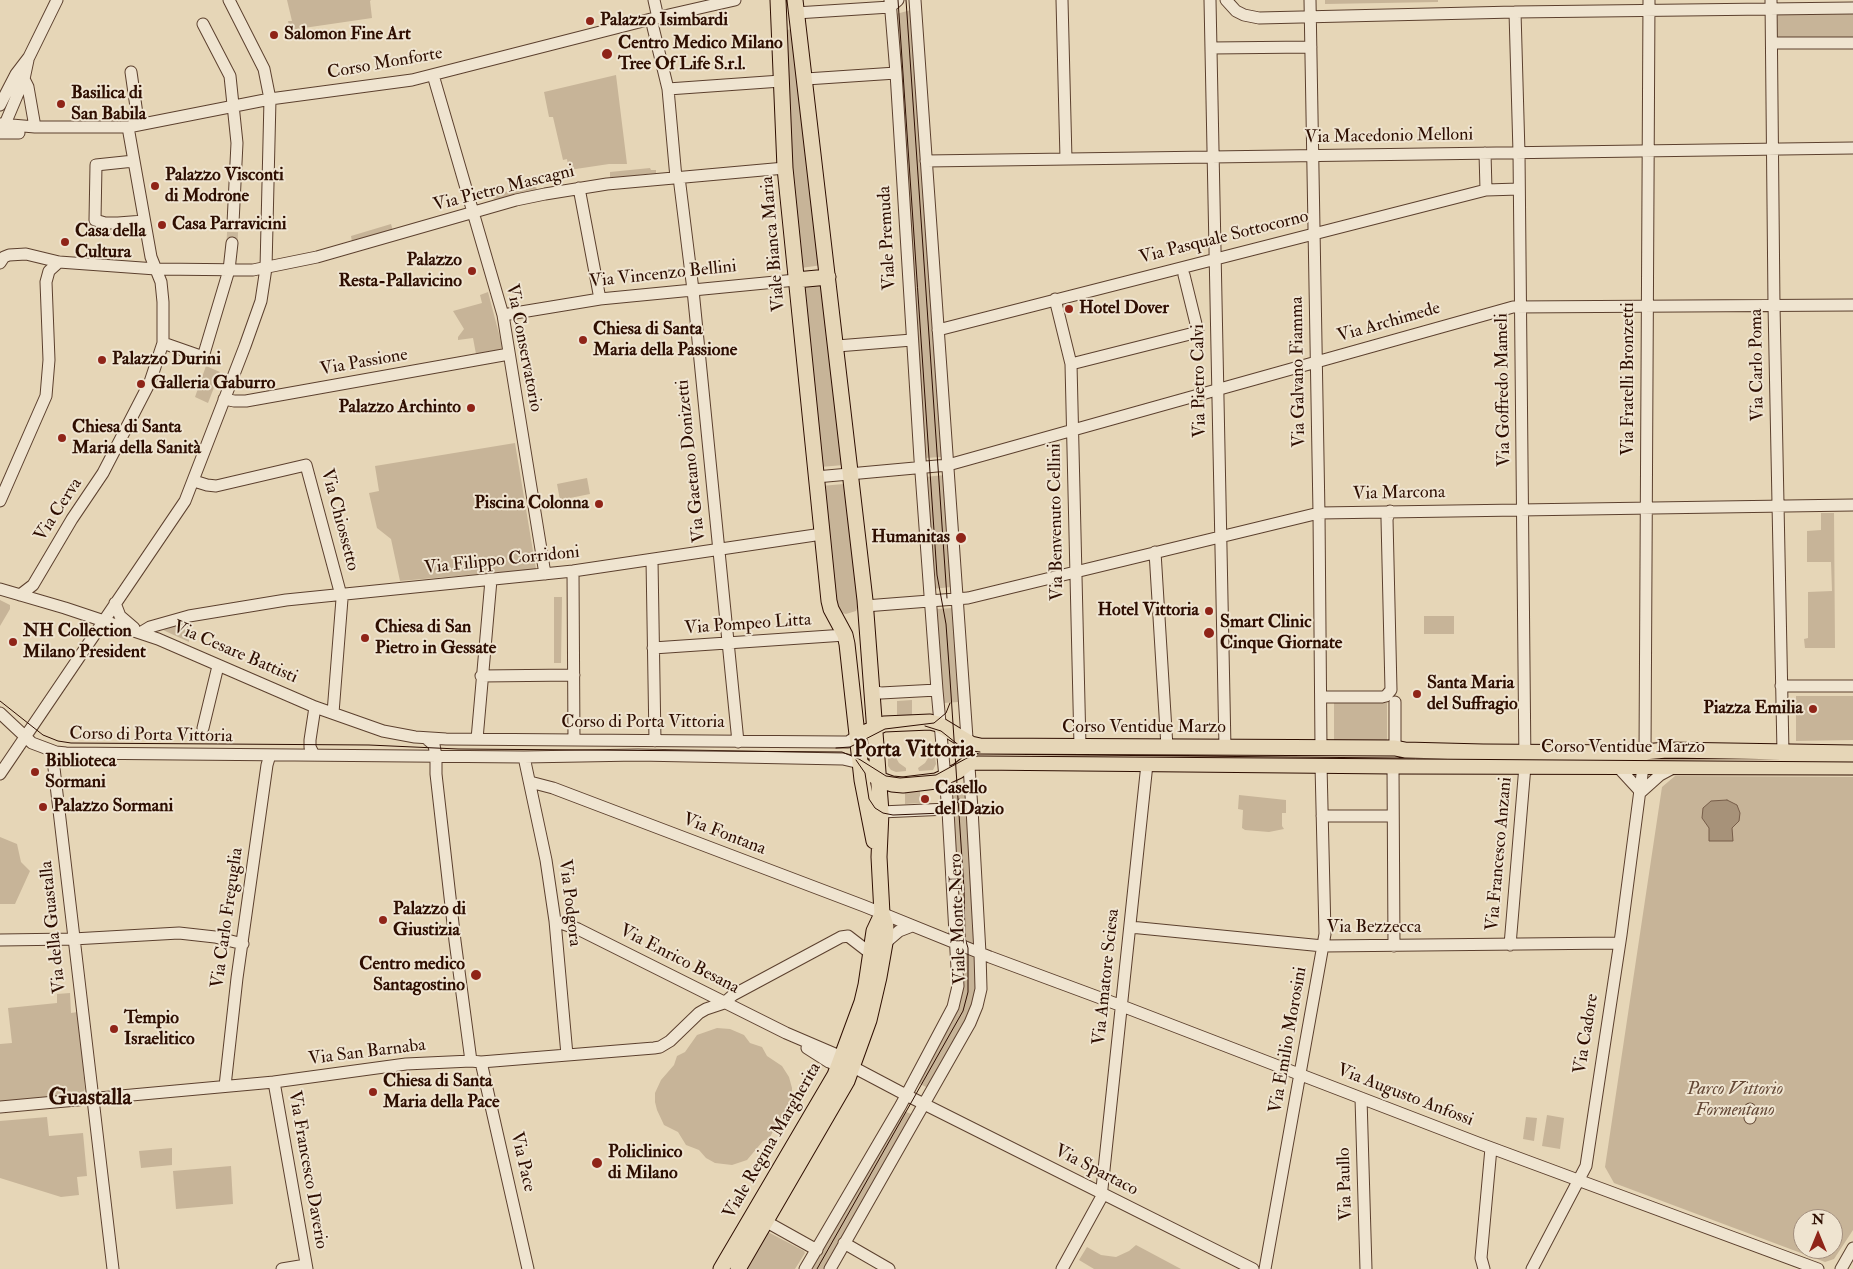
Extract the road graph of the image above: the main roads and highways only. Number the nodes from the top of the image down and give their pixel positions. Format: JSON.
{"nodes":[{"id":1,"x":774,"y":2,"type":"edge"},
{"id":2,"x":796,"y":7,"type":"edge"},
{"id":3,"x":828,"y":277,"type":"junction"},
{"id":4,"x":796,"y":280,"type":"junction"},
{"id":5,"x":865,"y":606,"type":"junction"},
{"id":6,"x":833,"y":613,"type":"junction"},
{"id":7,"x":871,"y":692,"type":"junction"},
{"id":8,"x":852,"y":695,"type":"junction"},
{"id":9,"x":873,"y":728,"type":"junction"},
{"id":10,"x":857,"y":736,"type":"junction"},
{"id":11,"x":1321,"y":748,"type":"junction"},
{"id":12,"x":1853,"y":753,"type":"edge"},
{"id":13,"x":1644,"y":759,"type":"junction"},
{"id":14,"x":1525,"y":760,"type":"junction"},
{"id":15,"x":860,"y":763,"type":"junction"},
{"id":16,"x":1322,"y":765,"type":"junction"},
{"id":17,"x":1853,"y":767,"type":"edge"},
{"id":18,"x":878,"y":780,"type":"junction"},
{"id":19,"x":881,"y":812,"type":"junction"},
{"id":20,"x":870,"y":826,"type":"junction"},
{"id":21,"x":878,"y":857,"type":"junction"},
{"id":22,"x":882,"y":914,"type":"junction"},
{"id":23,"x":845,"y":1063,"type":"junction"},
{"id":24,"x":759,"y":1218,"type":"junction"},
{"id":25,"x":721,"y":1269,"type":"edge"},
{"id":26,"x":738,"y":1269,"type":"edge"}],
"edges":[{"from":1,"to":2,"type":"main road"},
{"from":1,"to":4,"type":"main road","name":"Viale Bianca Maria"},
{"from":2,"to":3,"type":"main road"},
{"from":3,"to":4,"type":"main road","name":"Via Vincenzo Bellini"},
{"from":3,"to":5,"type":"main road"},
{"from":4,"to":6,"type":"main road","name":"Viale Bianca Maria"},
{"from":5,"to":6,"type":"main road"},
{"from":5,"to":7,"type":"main road"},
{"from":6,"to":8,"type":"main road","name":"Viale Bianca Maria"},
{"from":7,"to":8,"type":"main road"},
{"from":7,"to":9,"type":"main road"},
{"from":8,"to":10,"type":"main road","name":"Viale Bianca Maria"},
{"from":9,"to":10,"type":"main road"},
{"from":9,"to":11,"type":"main road","name":"Corso Ventidue Marzo"},
{"from":9,"to":18,"type":"main road"},
{"from":10,"to":15,"type":"main road","name":"Viale Bianca Maria"},
{"from":11,"to":14,"type":"main road","name":"Corso Ventidue Marzo"},
{"from":11,"to":16,"type":"main road"},
{"from":12,"to":13,"type":"main road","name":"Corso Ventidue Marzo"},
{"from":13,"to":14,"type":"main road","name":"Corso Ventidue Marzo"},
{"from":13,"to":14,"type":"main road","name":"Corso Ventidue Marzo"},
{"from":13,"to":17,"type":"main road","name":"Corso Ventidue Marzo"},
{"from":14,"to":16,"type":"main road","name":"Corso Ventidue Marzo"},
{"from":15,"to":18,"type":"main road"},
{"from":15,"to":20,"type":"main road","name":"Viale Bianca Maria"},
{"from":16,"to":18,"type":"main road","name":"Corso Ventidue Marzo"},
{"from":18,"to":19,"type":"main road"},
{"from":19,"to":20,"type":"main road"},
{"from":19,"to":21,"type":"main road"},
{"from":20,"to":21,"type":"main road","name":"Viale Bianca Maria"},
{"from":21,"to":22,"type":"main road","name":"Viale Regina Margherita"},
{"from":22,"to":23,"type":"main road","name":"Viale Regina Margherita"},
{"from":22,"to":23,"type":"main road","name":"Viale Regina Margherita"},
{"from":23,"to":24,"type":"main road","name":"Viale Regina Margherita"},
{"from":24,"to":25,"type":"main road","name":"Viale Regina Margherita"},
{"from":24,"to":26,"type":"main road","name":"Viale Regina Margherita"}]}
